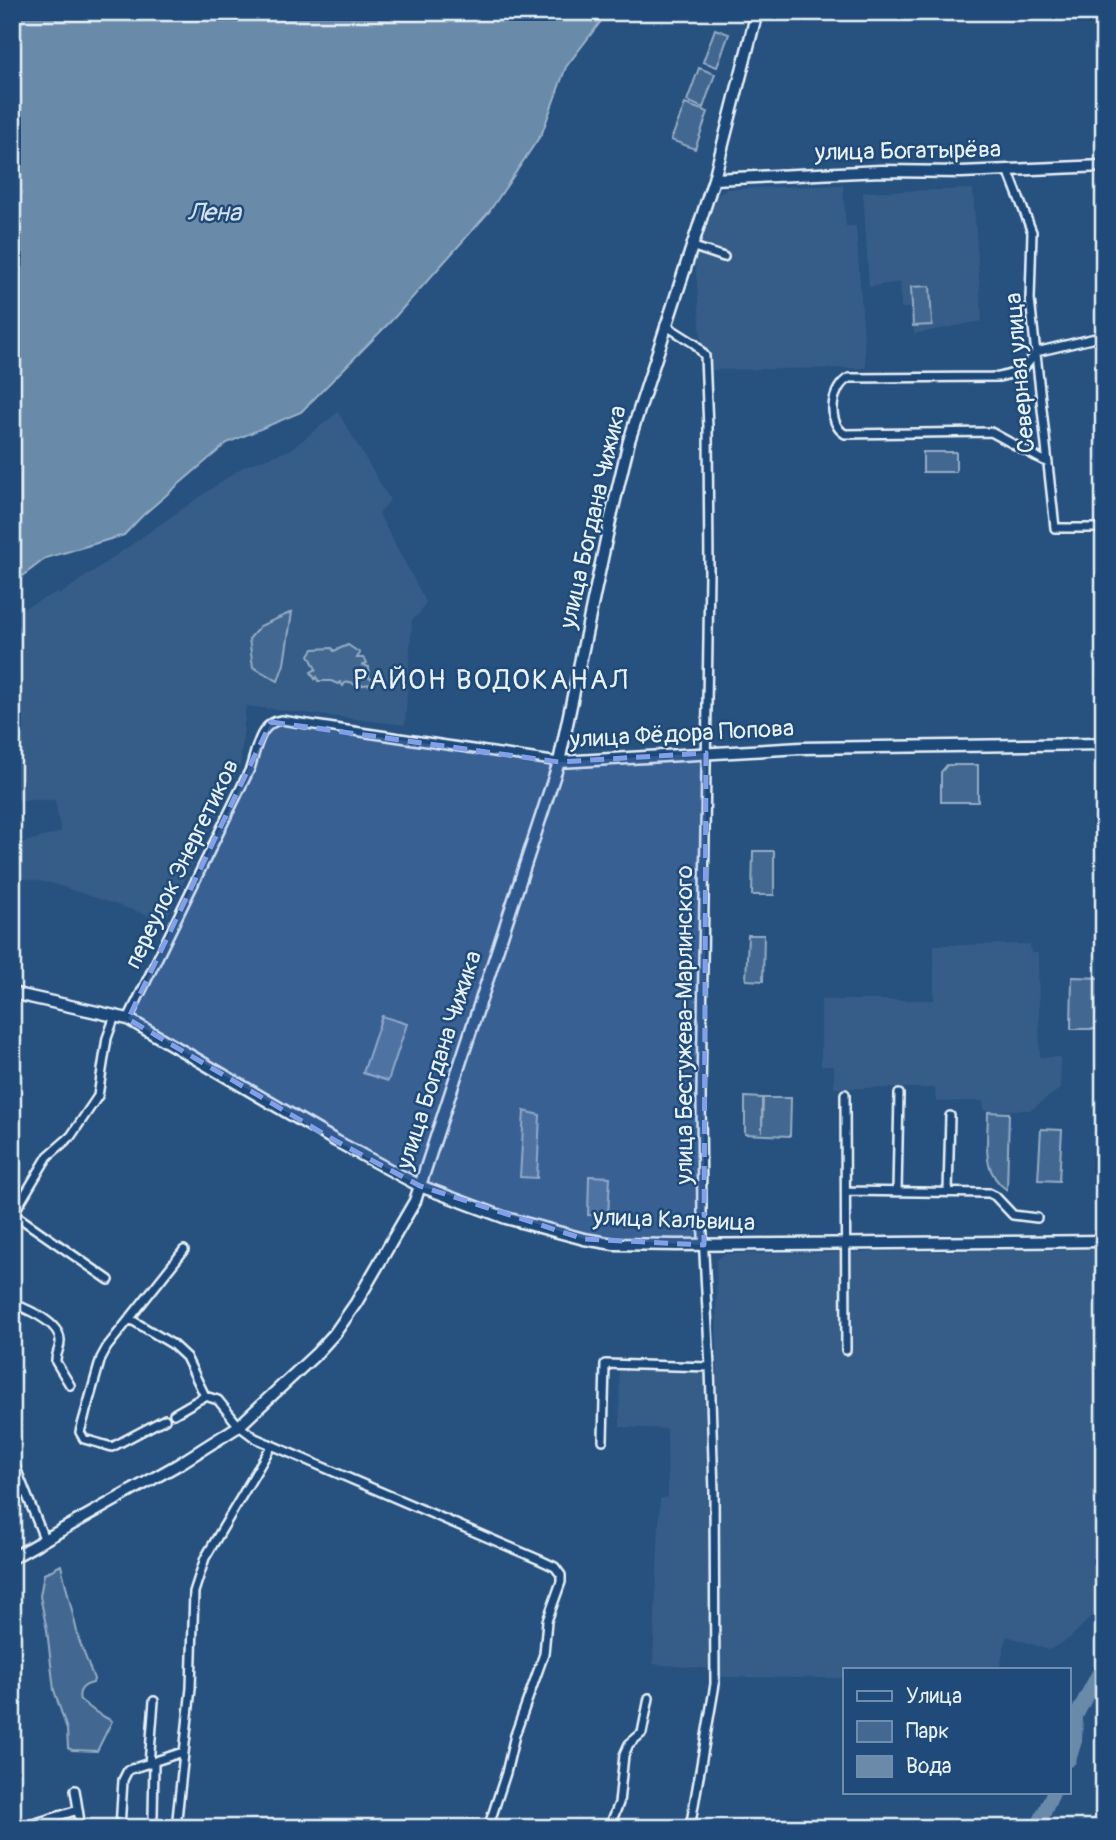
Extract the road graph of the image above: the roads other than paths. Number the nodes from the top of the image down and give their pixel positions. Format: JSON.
{"nodes":[{"id":1,"x":757,"y":12,"type":"edge"},
{"id":2,"x":1104,"y":166,"type":"edge"},
{"id":3,"x":1008,"y":170,"type":"junction"},
{"id":4,"x":714,"y":179,"type":"junction"},
{"id":5,"x":691,"y":246,"type":"junction"},
{"id":6,"x":724,"y":257,"type":"dead end"},
{"id":7,"x":665,"y":325,"type":"junction"},
{"id":8,"x":1104,"y":336,"type":"edge"},
{"id":9,"x":1037,"y":352,"type":"junction"},
{"id":10,"x":1048,"y":463,"type":"junction"},
{"id":11,"x":1104,"y":528,"type":"edge"},
{"id":12,"x":267,"y":725,"type":"joint"},
{"id":13,"x":1104,"y":744,"type":"edge"},
{"id":14,"x":706,"y":753,"type":"junction"},
{"id":15,"x":559,"y":762,"type":"junction"},
{"id":16,"x":12,"y":993,"type":"edge"},
{"id":17,"x":115,"y":1016,"type":"junction"},
{"id":18,"x":128,"y":1019,"type":"junction"},
{"id":19,"x":845,"y":1094,"type":"dead end"},
{"id":20,"x":899,"y":1094,"type":"dead end"},
{"id":21,"x":950,"y":1116,"type":"dead end"},
{"id":22,"x":420,"y":1186,"type":"junction"},
{"id":23,"x":846,"y":1191,"type":"junction"},
{"id":24,"x":897,"y":1192,"type":"junction"},
{"id":25,"x":948,"y":1192,"type":"junction"},
{"id":26,"x":13,"y":1215,"type":"edge"},
{"id":27,"x":1037,"y":1218,"type":"dead end"},
{"id":28,"x":1104,"y":1241,"type":"edge"},
{"id":29,"x":846,"y":1244,"type":"junction"},
{"id":30,"x":704,"y":1245,"type":"junction"},
{"id":31,"x":184,"y":1250,"type":"dead end"},
{"id":32,"x":109,"y":1280,"type":"dead end"},
{"id":33,"x":12,"y":1303,"type":"edge"},
{"id":34,"x":130,"y":1318,"type":"junction"},
{"id":35,"x":846,"y":1350,"type":"dead end"},
{"id":36,"x":710,"y":1367,"type":"junction"},
{"id":37,"x":70,"y":1385,"type":"dead end"},
{"id":38,"x":205,"y":1396,"type":"junction"},
{"id":39,"x":174,"y":1414,"type":"dead end"},
{"id":40,"x":165,"y":1419,"type":"dead end"},
{"id":41,"x":239,"y":1426,"type":"junction"},
{"id":42,"x":604,"y":1440,"type":"dead end"},
{"id":43,"x":272,"y":1445,"type":"junction"},
{"id":44,"x":12,"y":1458,"type":"edge"},
{"id":45,"x":45,"y":1541,"type":"junction"},
{"id":46,"x":12,"y":1558,"type":"edge"},
{"id":47,"x":649,"y":1698,"type":"dead end"},
{"id":48,"x":154,"y":1701,"type":"dead end"},
{"id":49,"x":183,"y":1752,"type":"junction"},
{"id":50,"x":152,"y":1763,"type":"junction"},
{"id":51,"x":75,"y":1790,"type":"dead end"},
{"id":52,"x":78,"y":1810,"type":"junction"},
{"id":53,"x":153,"y":1816,"type":"dead end"},
{"id":54,"x":37,"y":1828,"type":"edge"},
{"id":55,"x":81,"y":1828,"type":"edge"},
{"id":56,"x":120,"y":1828,"type":"edge"},
{"id":57,"x":176,"y":1828,"type":"edge"},
{"id":58,"x":488,"y":1828,"type":"edge"},
{"id":59,"x":609,"y":1828,"type":"edge"},
{"id":60,"x":690,"y":1828,"type":"edge"}],
"edges":[{"from":1,"to":4,"type":"main road","name":"улица Богдана Чижика"},
{"from":2,"to":3,"type":"main road","name":"улица Богатырёва"},
{"from":3,"to":4,"type":"main road","name":"улица Богатырёва"},
{"from":3,"to":9,"type":"street","name":"Северная улица"},
{"from":4,"to":5,"type":"main road","name":"улица Богдана Чижика"},
{"from":5,"to":6,"type":"street"},
{"from":5,"to":7,"type":"main road","name":"улица Богдана Чижика"},
{"from":7,"to":14,"type":"street","name":"улица Бестужева-Марлинского"},
{"from":7,"to":15,"type":"main road","name":"улица Богдана Чижика"},
{"from":8,"to":9,"type":"street"},
{"from":9,"to":10,"type":"street","name":"Северная улица"},
{"from":9,"to":10,"type":"street"},
{"from":10,"to":11,"type":"street","name":"Северная улица"},
{"from":12,"to":15,"type":"street","name":"улица Фёдора Попова"},
{"from":12,"to":18,"type":"street","name":"переулок Энергетиков"},
{"from":13,"to":14,"type":"main road","name":"улица Фёдора Попова"},
{"from":14,"to":15,"type":"main road","name":"улица Фёдора Попова"},
{"from":14,"to":30,"type":"street","name":"улица Бестужева-Марлинского"},
{"from":15,"to":22,"type":"main road","name":"улица Богдана Чижика"},
{"from":16,"to":17,"type":"main road","name":"улица Кальвица"},
{"from":17,"to":18,"type":"main road","name":"улица Кальвица"},
{"from":17,"to":26,"type":"street"},
{"from":18,"to":22,"type":"main road","name":"улица Кальвица"},
{"from":19,"to":23,"type":"street"},
{"from":20,"to":24,"type":"street"},
{"from":21,"to":25,"type":"street"},
{"from":22,"to":30,"type":"main road","name":"улица Кальвица"},
{"from":22,"to":41,"type":"main road","name":"улица Богдана Чижика"},
{"from":23,"to":24,"type":"street"},
{"from":23,"to":29,"type":"street"},
{"from":24,"to":25,"type":"street"},
{"from":25,"to":27,"type":"street"},
{"from":26,"to":32,"type":"street"},
{"from":28,"to":29,"type":"main road","name":"улица Кальвица"},
{"from":29,"to":30,"type":"main road","name":"улица Кальвица"},
{"from":29,"to":35,"type":"street"},
{"from":30,"to":36,"type":"street","name":"улица Бестужева-Марлинского"},
{"from":31,"to":34,"type":"street"},
{"from":33,"to":37,"type":"street"},
{"from":34,"to":38,"type":"street"},
{"from":34,"to":40,"type":"street"},
{"from":36,"to":42,"type":"street"},
{"from":36,"to":60,"type":"street","name":"улица Бестужева-Марлинского"},
{"from":38,"to":39,"type":"street"},
{"from":38,"to":41,"type":"street"},
{"from":41,"to":43,"type":"street"},
{"from":41,"to":45,"type":"main road","name":"улица Богдана Чижика"},
{"from":43,"to":49,"type":"street"},
{"from":43,"to":58,"type":"street"},
{"from":44,"to":45,"type":"street"},
{"from":45,"to":46,"type":"main road","name":"улица Богдана Чижика"},
{"from":47,"to":59,"type":"street"},
{"from":48,"to":50,"type":"street"},
{"from":49,"to":50,"type":"street"},
{"from":49,"to":57,"type":"street"},
{"from":50,"to":53,"type":"street"},
{"from":50,"to":56,"type":"street"},
{"from":51,"to":52,"type":"street"},
{"from":52,"to":54,"type":"street"},
{"from":52,"to":55,"type":"street"}]}
